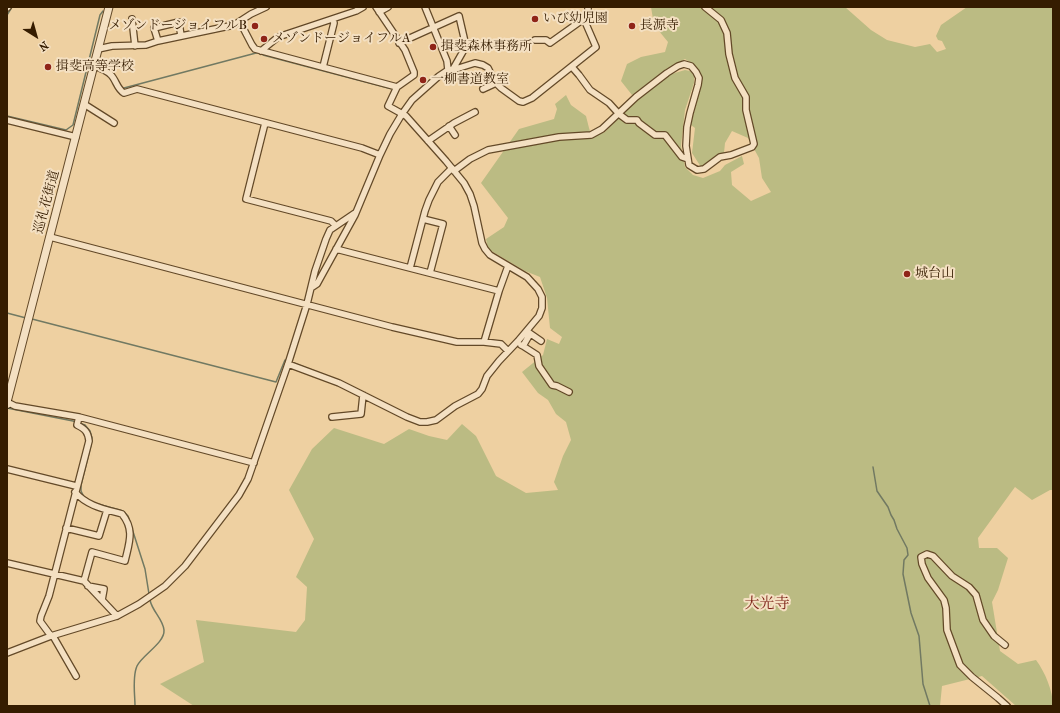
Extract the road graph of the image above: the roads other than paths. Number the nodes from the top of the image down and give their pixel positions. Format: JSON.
{"nodes":[{"id":1,"x":109,"y":7,"type":"edge"},
{"id":2,"x":266,"y":7,"type":"edge"},
{"id":3,"x":363,"y":7,"type":"edge"},
{"id":4,"x":388,"y":7,"type":"edge"},
{"id":5,"x":425,"y":7,"type":"edge"},
{"id":6,"x":588,"y":7,"type":"edge"},
{"id":7,"x":705,"y":7,"type":"edge"},
{"id":8,"x":377,"y":10,"type":"edge"},
{"id":9,"x":585,"y":18,"type":"junction"},
{"id":10,"x":132,"y":19,"type":"dead end"},
{"id":11,"x":333,"y":19,"type":"junction"},
{"id":12,"x":240,"y":22,"type":"junction"},
{"id":13,"x":434,"y":27,"type":"junction"},
{"id":14,"x":181,"y":36,"type":"junction"},
{"id":15,"x":535,"y":40,"type":"dead end"},
{"id":16,"x":158,"y":41,"type":"junction"},
{"id":17,"x":399,"y":43,"type":"junction"},
{"id":18,"x":135,"y":46,"type":"junction"},
{"id":19,"x":98,"y":49,"type":"junction"},
{"id":20,"x":261,"y":51,"type":"junction"},
{"id":21,"x":94,"y":66,"type":"junction"},
{"id":22,"x":323,"y":67,"type":"junction"},
{"id":23,"x":572,"y":67,"type":"junction"},
{"id":24,"x":450,"y":70,"type":"junction"},
{"id":25,"x":496,"y":83,"type":"junction"},
{"id":26,"x":397,"y":87,"type":"junction"},
{"id":27,"x":483,"y":90,"type":"dead end"},
{"id":28,"x":84,"y":104,"type":"junction"},
{"id":29,"x":475,"y":112,"type":"dead end"},
{"id":30,"x":618,"y":112,"type":"junction"},
{"id":31,"x":402,"y":114,"type":"junction"},
{"id":32,"x":7,"y":120,"type":"edge"},
{"id":33,"x":265,"y":123,"type":"junction"},
{"id":34,"x":114,"y":124,"type":"dead end"},
{"id":35,"x":449,"y":126,"type":"junction"},
{"id":36,"x":455,"y":135,"type":"dead end"},
{"id":37,"x":76,"y":137,"type":"junction"},
{"id":38,"x":428,"y":141,"type":"junction"},
{"id":39,"x":380,"y":155,"type":"junction"},
{"id":40,"x":688,"y":159,"type":"junction"},
{"id":41,"x":453,"y":170,"type":"junction"},
{"id":42,"x":355,"y":213,"type":"junction"},
{"id":43,"x":423,"y":219,"type":"junction"},
{"id":44,"x":335,"y":225,"type":"dead end"},
{"id":45,"x":50,"y":237,"type":"junction"},
{"id":46,"x":336,"y":249,"type":"junction"},
{"id":47,"x":508,"y":266,"type":"junction"},
{"id":48,"x":410,"y":268,"type":"junction"},
{"id":49,"x":430,"y":273,"type":"junction"},
{"id":50,"x":311,"y":288,"type":"junction"},
{"id":51,"x":499,"y":291,"type":"junction"},
{"id":52,"x":307,"y":304,"type":"junction"},
{"id":53,"x":528,"y":332,"type":"junction"},
{"id":54,"x":541,"y":341,"type":"dead end"},
{"id":55,"x":484,"y":342,"type":"junction"},
{"id":56,"x":517,"y":342,"type":"junction"},
{"id":57,"x":523,"y":346,"type":"junction"},
{"id":58,"x":508,"y":351,"type":"junction"},
{"id":59,"x":288,"y":364,"type":"junction"},
{"id":60,"x":569,"y":392,"type":"dead end"},
{"id":61,"x":363,"y":395,"type":"junction"},
{"id":62,"x":7,"y":403,"type":"edge"},
{"id":63,"x":332,"y":417,"type":"dead end"},
{"id":64,"x":79,"y":418,"type":"junction"},
{"id":65,"x":254,"y":463,"type":"junction"},
{"id":66,"x":7,"y":469,"type":"edge"},
{"id":67,"x":76,"y":489,"type":"junction"},
{"id":68,"x":107,"y":510,"type":"junction"},
{"id":69,"x":66,"y":528,"type":"junction"},
{"id":70,"x":7,"y":563,"type":"edge"},
{"id":71,"x":54,"y":574,"type":"junction"},
{"id":72,"x":86,"y":583,"type":"junction"},
{"id":73,"x":102,"y":600,"type":"junction"},
{"id":74,"x":117,"y":616,"type":"junction"},
{"id":75,"x":52,"y":636,"type":"junction"},
{"id":76,"x":1005,"y":645,"type":"dead end"},
{"id":77,"x":7,"y":653,"type":"edge"},
{"id":78,"x":76,"y":676,"type":"dead end"},
{"id":79,"x":1007,"y":706,"type":"edge"}],
"edges":[{"from":1,"to":19,"type":"street","name":"巡礼花街道"},
{"from":2,"to":12,"type":"street"},
{"from":3,"to":11,"type":"street"},
{"from":4,"to":8,"type":"street"},
{"from":5,"to":13,"type":"street"},
{"from":6,"to":9,"type":"street"},
{"from":7,"to":40,"type":"street"},
{"from":8,"to":17,"type":"street"},
{"from":9,"to":15,"type":"street"},
{"from":9,"to":23,"type":"street"},
{"from":10,"to":18,"type":"street"},
{"from":11,"to":20,"type":"street"},
{"from":11,"to":22,"type":"street"},
{"from":12,"to":14,"type":"street"},
{"from":12,"to":20,"type":"street"},
{"from":13,"to":17,"type":"street"},
{"from":13,"to":24,"type":"street"},
{"from":13,"to":24,"type":"street"},
{"from":14,"to":16,"type":"street"},
{"from":14,"to":16,"type":"street"},
{"from":16,"to":18,"type":"street"},
{"from":17,"to":26,"type":"street"},
{"from":18,"to":19,"type":"street"},
{"from":19,"to":21,"type":"street","name":"巡礼花街道"},
{"from":20,"to":22,"type":"street"},
{"from":21,"to":28,"type":"street","name":"巡礼花街道"},
{"from":21,"to":33,"type":"street"},
{"from":22,"to":26,"type":"street"},
{"from":23,"to":25,"type":"street"},
{"from":23,"to":30,"type":"street"},
{"from":24,"to":25,"type":"street"},
{"from":24,"to":31,"type":"street"},
{"from":25,"to":27,"type":"street"},
{"from":26,"to":31,"type":"street"},
{"from":28,"to":34,"type":"street"},
{"from":28,"to":37,"type":"street","name":"巡礼花街道"},
{"from":29,"to":35,"type":"street"},
{"from":30,"to":40,"type":"street"},
{"from":30,"to":40,"type":"street"},
{"from":30,"to":41,"type":"street"},
{"from":31,"to":38,"type":"street"},
{"from":31,"to":39,"type":"street"},
{"from":32,"to":37,"type":"street"},
{"from":33,"to":39,"type":"street"},
{"from":33,"to":44,"type":"street"},
{"from":35,"to":36,"type":"street"},
{"from":35,"to":38,"type":"street"},
{"from":37,"to":45,"type":"street","name":"巡礼花街道"},
{"from":38,"to":41,"type":"street"},
{"from":39,"to":42,"type":"street"},
{"from":41,"to":43,"type":"street"},
{"from":41,"to":47,"type":"street"},
{"from":42,"to":46,"type":"street"},
{"from":42,"to":50,"type":"street"},
{"from":43,"to":48,"type":"street"},
{"from":43,"to":49,"type":"street"},
{"from":45,"to":52,"type":"street"},
{"from":45,"to":62,"type":"street","name":"巡礼花街道"},
{"from":46,"to":48,"type":"street"},
{"from":46,"to":50,"type":"street"},
{"from":47,"to":51,"type":"street"},
{"from":47,"to":53,"type":"street"},
{"from":48,"to":49,"type":"street"},
{"from":49,"to":51,"type":"street"},
{"from":50,"to":52,"type":"street"},
{"from":51,"to":55,"type":"street"},
{"from":52,"to":55,"type":"street"},
{"from":52,"to":59,"type":"street"},
{"from":53,"to":54,"type":"street"},
{"from":53,"to":56,"type":"street"},
{"from":53,"to":57,"type":"street"},
{"from":55,"to":58,"type":"street"},
{"from":56,"to":57,"type":"street"},
{"from":56,"to":58,"type":"street"},
{"from":57,"to":60,"type":"street"},
{"from":58,"to":61,"type":"street"},
{"from":59,"to":61,"type":"street"},
{"from":59,"to":65,"type":"street"},
{"from":61,"to":63,"type":"street"},
{"from":62,"to":64,"type":"street"},
{"from":64,"to":65,"type":"street"},
{"from":64,"to":67,"type":"street"},
{"from":65,"to":74,"type":"street"},
{"from":66,"to":67,"type":"street"},
{"from":67,"to":68,"type":"street"},
{"from":67,"to":69,"type":"street"},
{"from":68,"to":69,"type":"street"},
{"from":68,"to":72,"type":"street"},
{"from":69,"to":71,"type":"street"},
{"from":70,"to":71,"type":"street"},
{"from":71,"to":72,"type":"street"},
{"from":71,"to":75,"type":"street"},
{"from":72,"to":73,"type":"street"},
{"from":72,"to":73,"type":"street"},
{"from":73,"to":74,"type":"street"},
{"from":74,"to":75,"type":"street"},
{"from":75,"to":77,"type":"street"},
{"from":75,"to":78,"type":"street"},
{"from":76,"to":79,"type":"street"}]}
